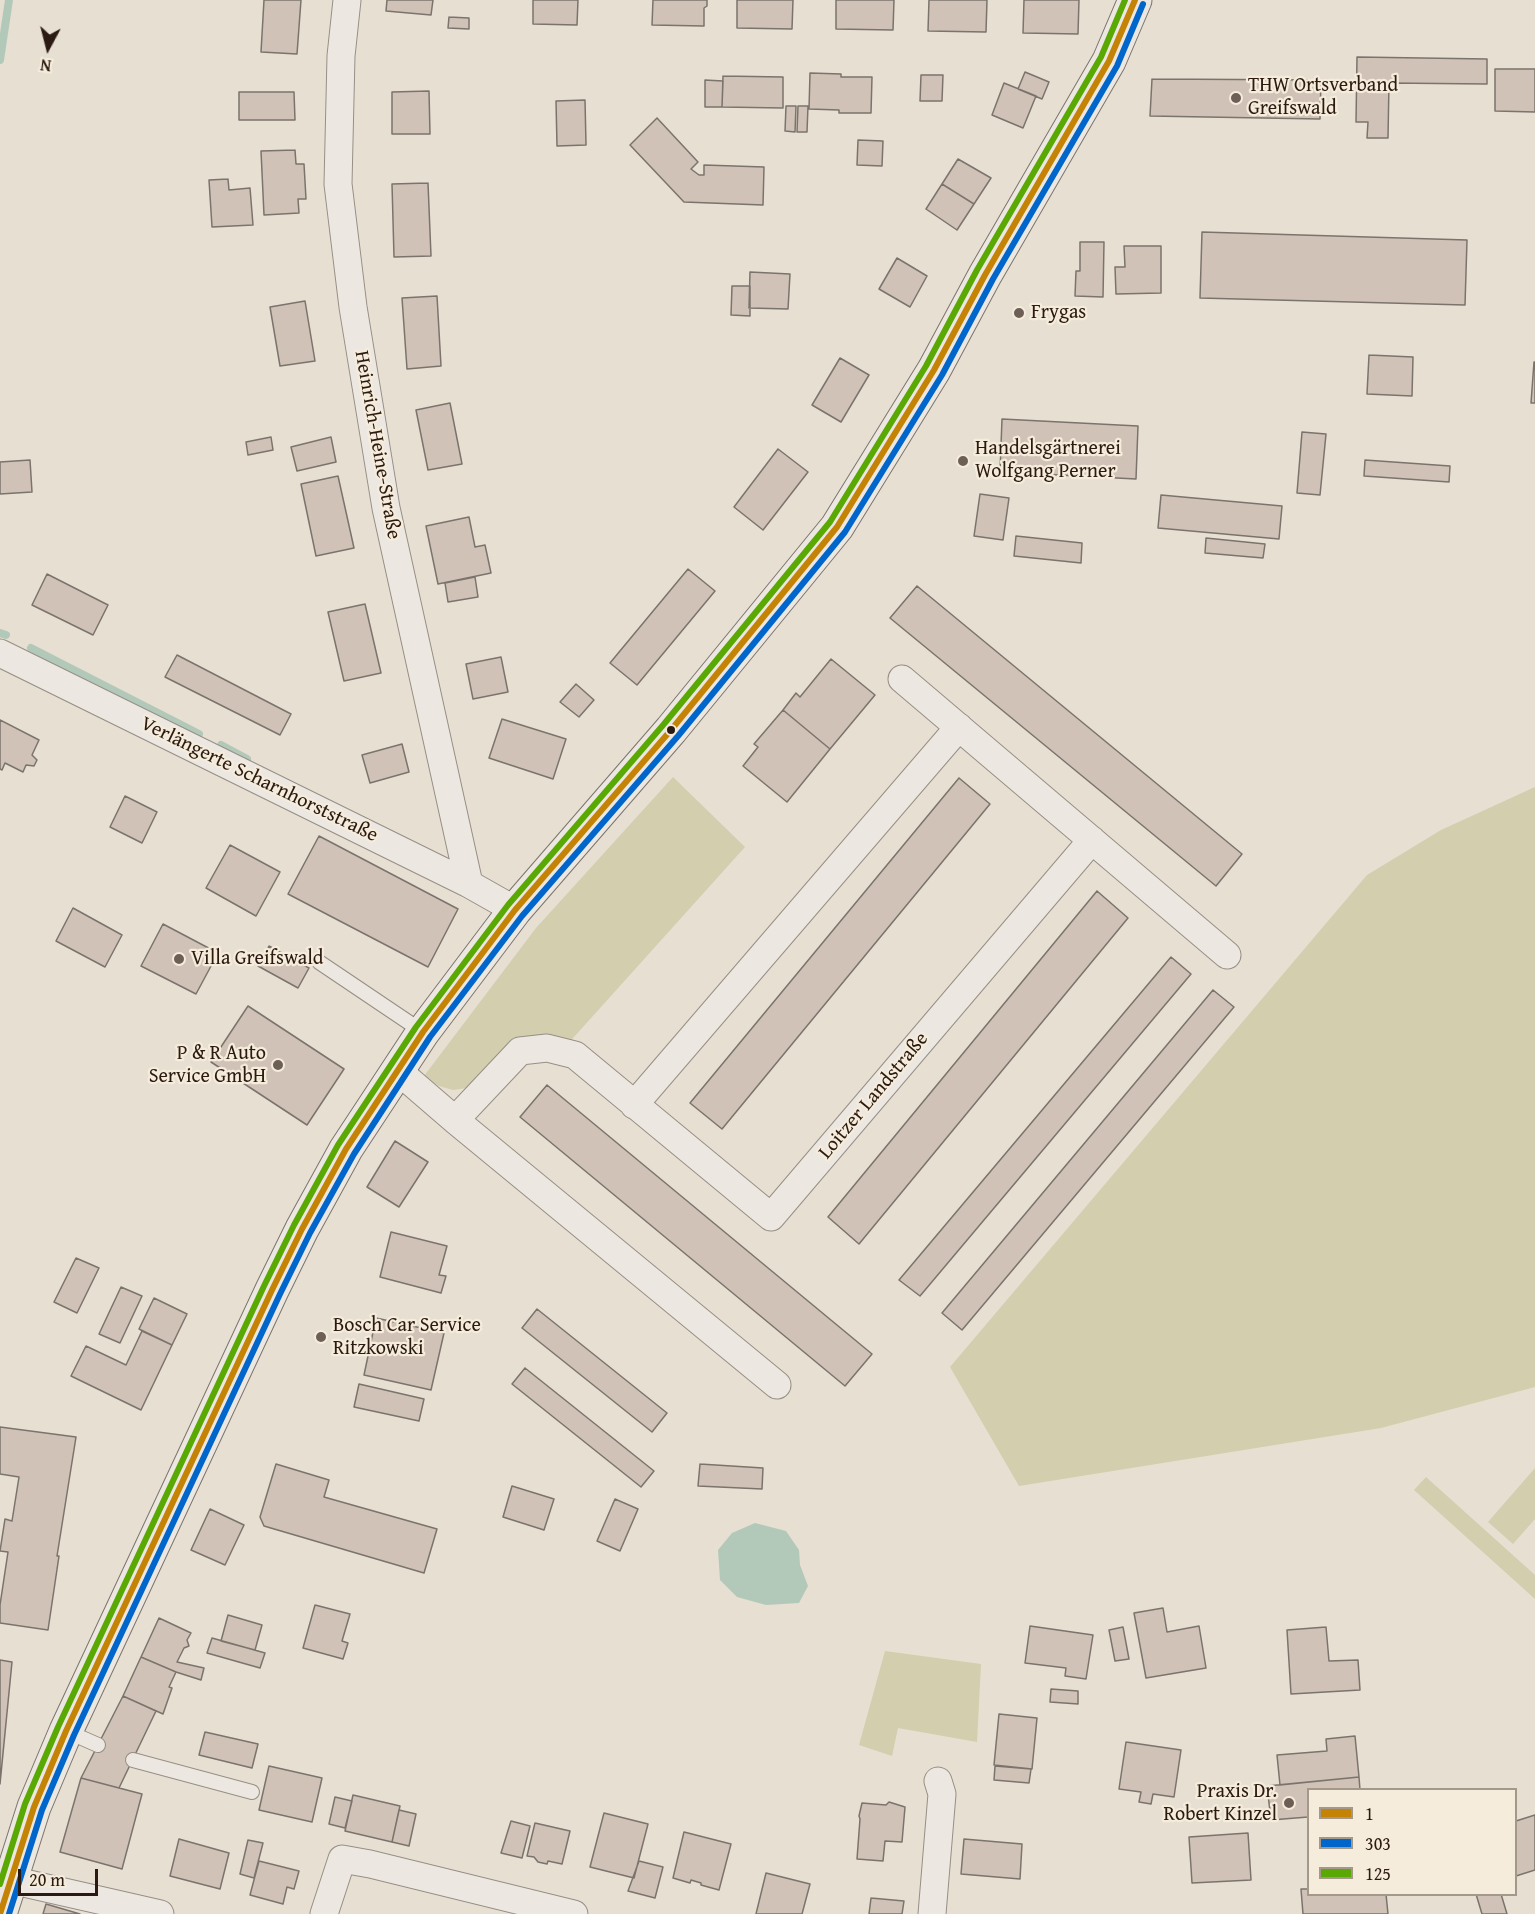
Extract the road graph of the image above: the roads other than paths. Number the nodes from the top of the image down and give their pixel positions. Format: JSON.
{"nodes":[{"id":1,"x":347,"y":0,"type":"edge"},
{"id":2,"x":1135,"y":0,"type":"edge"},
{"id":3,"x":0,"y":653,"type":"edge"},
{"id":4,"x":902,"y":678,"type":"dead end"},
{"id":5,"x":959,"y":727,"type":"junction"},
{"id":6,"x":1092,"y":840,"type":"junction"},
{"id":7,"x":470,"y":884,"type":"junction"},
{"id":8,"x":515,"y":910,"type":"junction"},
{"id":9,"x":1227,"y":955,"type":"dead end"},
{"id":10,"x":319,"y":963,"type":"dead end"},
{"id":11,"x":423,"y":1032,"type":"junction"},
{"id":12,"x":397,"y":1070,"type":"junction"},
{"id":13,"x":634,"y":1105,"type":"junction"},
{"id":14,"x":455,"y":1120,"type":"junction"},
{"id":15,"x":777,"y":1385,"type":"dead end"},
{"id":16,"x":66,"y":1731,"type":"junction"},
{"id":17,"x":98,"y":1745,"type":"dead end"},
{"id":18,"x":133,"y":1760,"type":"dead end"},
{"id":19,"x":938,"y":1781,"type":"dead end"},
{"id":20,"x":252,"y":1792,"type":"dead end"},
{"id":21,"x":9,"y":1865,"type":"edge"},
{"id":22,"x":0,"y":1914,"type":"edge"},
{"id":23,"x":160,"y":1914,"type":"edge"},
{"id":24,"x":324,"y":1914,"type":"edge"},
{"id":25,"x":574,"y":1914,"type":"edge"},
{"id":26,"x":932,"y":1914,"type":"edge"}],
"edges":[{"from":1,"to":7,"type":"street","name":"Heinrich-Heine-Straße"},
{"from":2,"to":8,"type":"main road"},
{"from":3,"to":7,"type":"street","name":"Verlängerte Scharnhorststraße"},
{"from":4,"to":5,"type":"street"},
{"from":5,"to":6,"type":"street"},
{"from":5,"to":13,"type":"street"},
{"from":6,"to":9,"type":"street"},
{"from":6,"to":13,"type":"street","name":"Loitzer Landstraße"},
{"from":7,"to":8,"type":"street","name":"Verlängerte Scharnhorststraße"},
{"from":8,"to":11,"type":"main road"},
{"from":10,"to":11,"type":"lane"},
{"from":11,"to":12,"type":"main road"},
{"from":12,"to":14,"type":"street"},
{"from":12,"to":16,"type":"main road"},
{"from":13,"to":14,"type":"street","name":"Loitzer Landstraße"},
{"from":14,"to":15,"type":"street"},
{"from":16,"to":17,"type":"lane"},
{"from":16,"to":21,"type":"main road"},
{"from":18,"to":20,"type":"lane"},
{"from":19,"to":26,"type":"street"},
{"from":21,"to":22,"type":"main road"},
{"from":21,"to":23,"type":"street"},
{"from":24,"to":25,"type":"street"}]}
